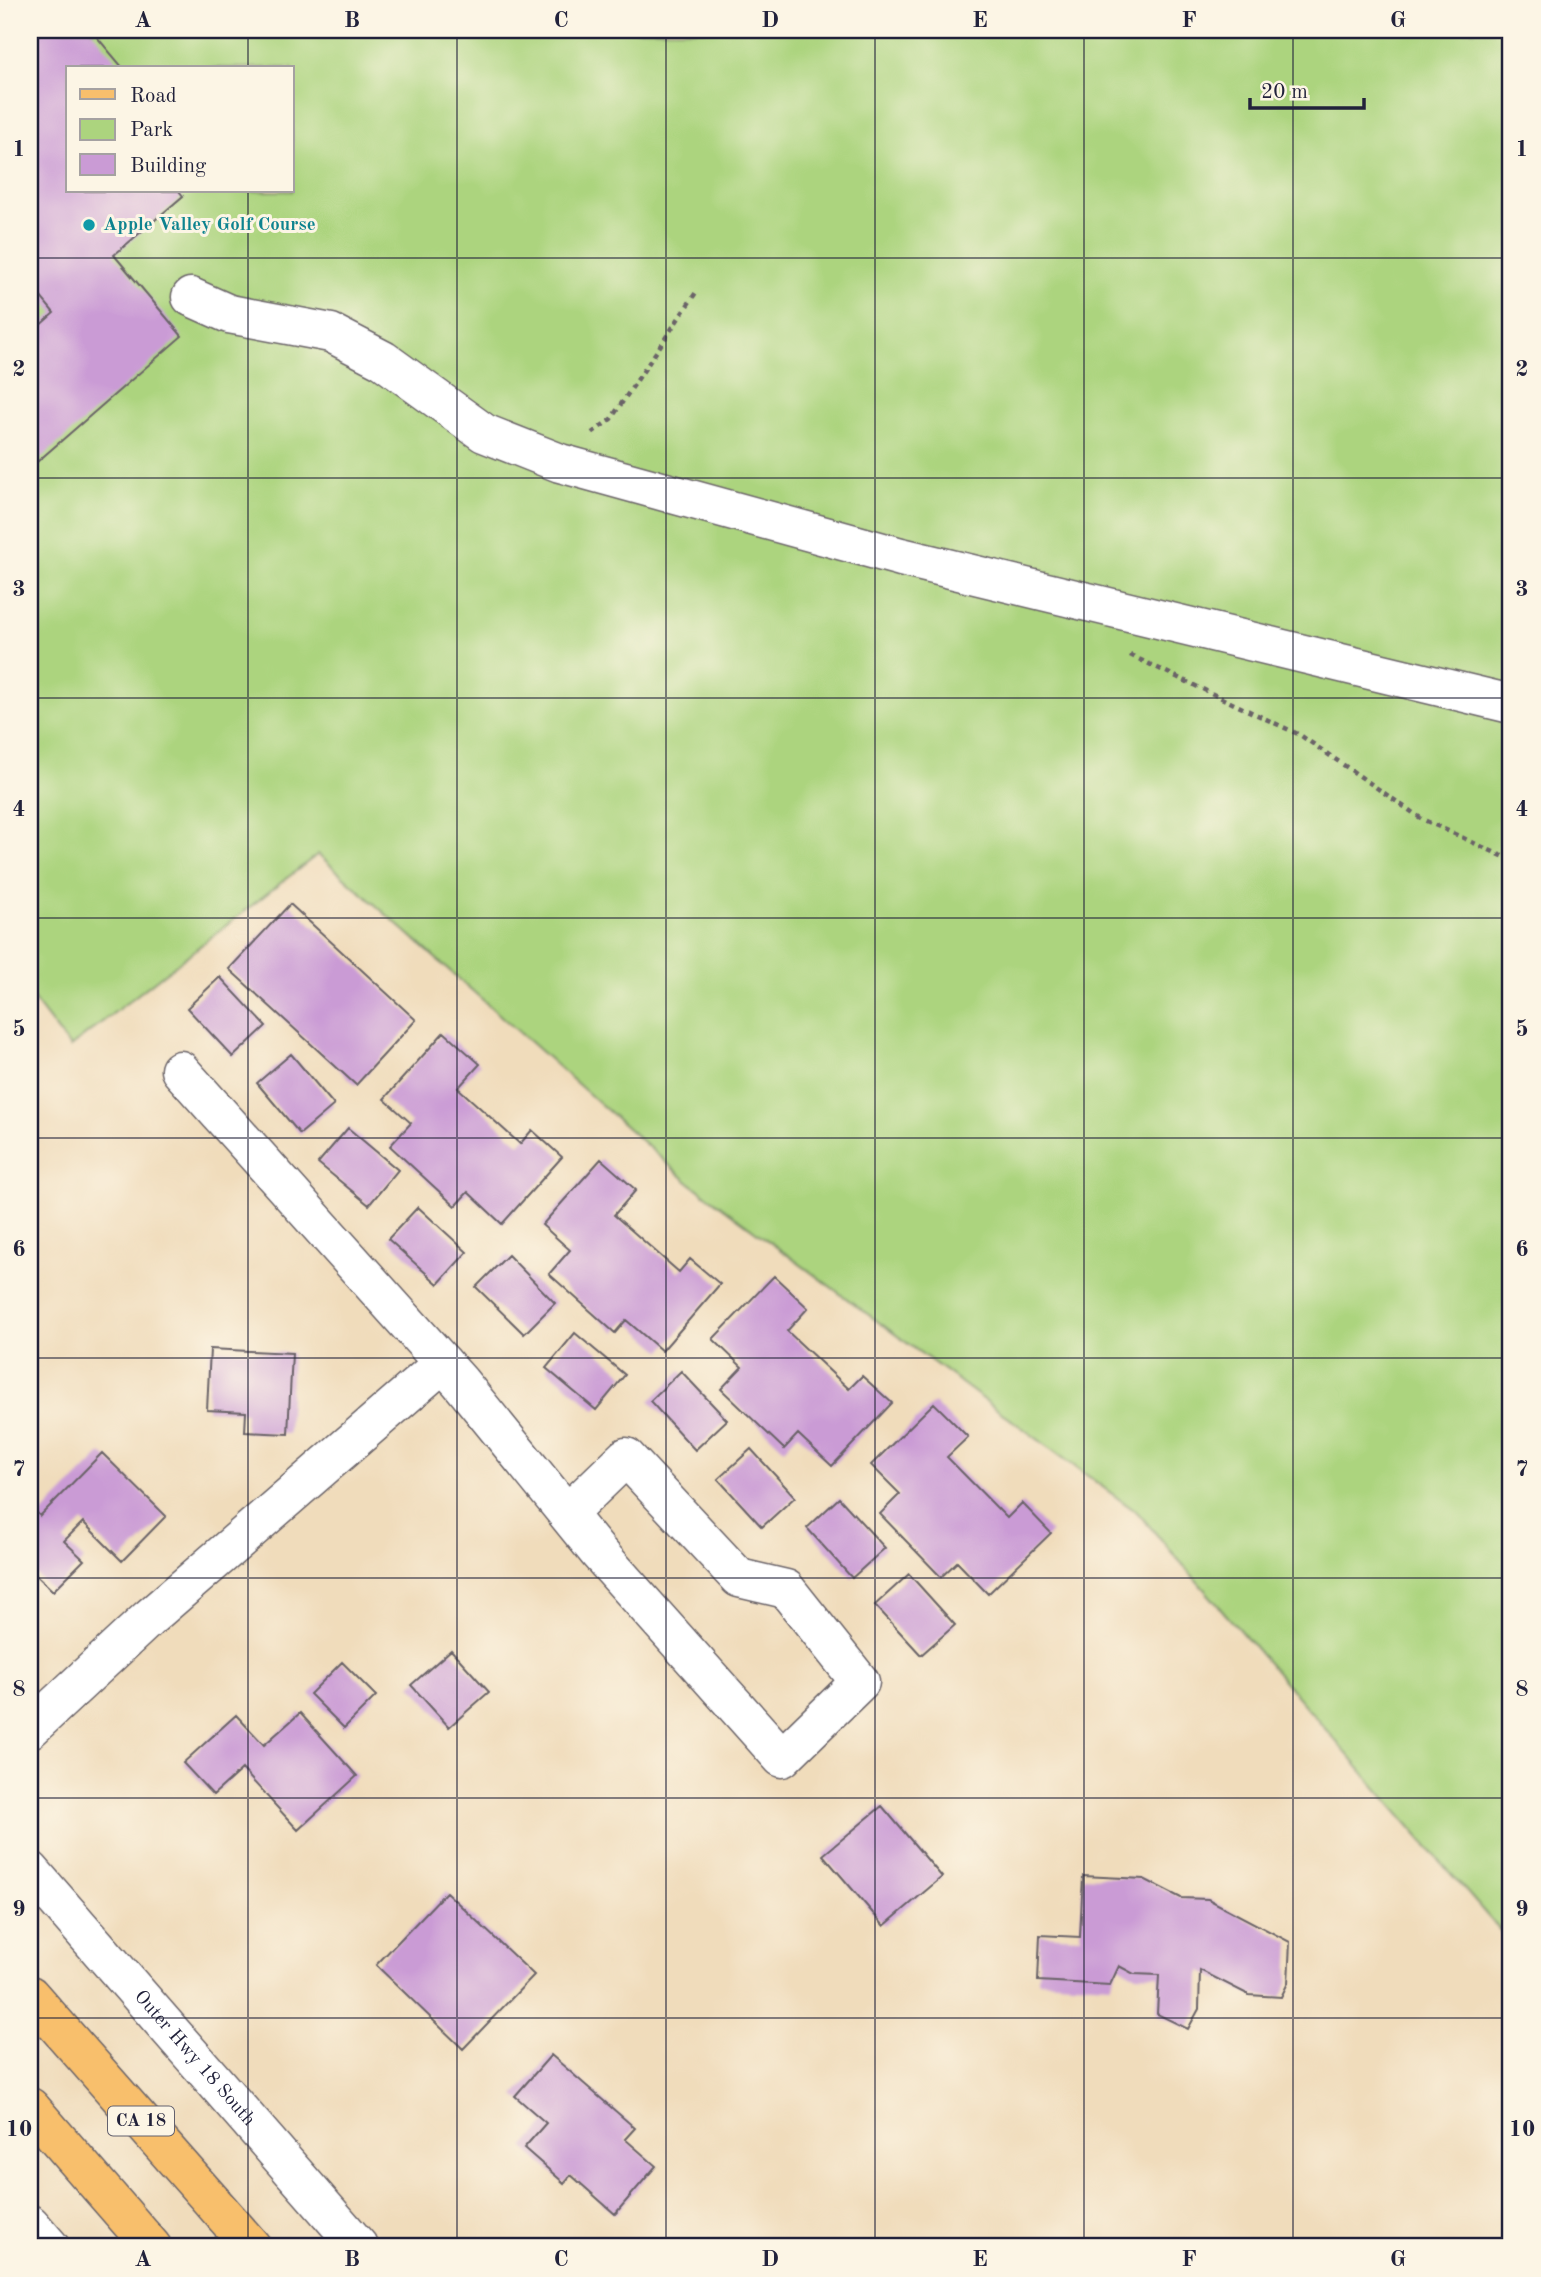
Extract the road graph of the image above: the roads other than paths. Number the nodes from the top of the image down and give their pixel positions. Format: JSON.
{"nodes":[{"id":1,"x":191,"y":297,"type":"dead end"},
{"id":2,"x":1511,"y":704,"type":"edge"},
{"id":3,"x":180,"y":1070,"type":"dead end"},
{"id":4,"x":443,"y":1363,"type":"junction"},
{"id":5,"x":568,"y":1513,"type":"junction"},
{"id":6,"x":30,"y":1729,"type":"edge"},
{"id":7,"x":30,"y":1870,"type":"edge"},
{"id":8,"x":30,"y":1995,"type":"edge"},
{"id":9,"x":30,"y":2107,"type":"edge"},
{"id":10,"x":30,"y":2224,"type":"edge"},
{"id":11,"x":50,"y":2247,"type":"edge"},
{"id":12,"x":152,"y":2247,"type":"edge"},
{"id":13,"x":252,"y":2247,"type":"edge"},
{"id":14,"x":359,"y":2247,"type":"edge"}],
"edges":[{"from":1,"to":2,"type":"street"},
{"from":3,"to":4,"type":"street"},
{"from":4,"to":5,"type":"street"},
{"from":4,"to":6,"type":"street"},
{"from":5,"to":5,"type":"street"},
{"from":7,"to":14,"type":"street","name":"Outer Hwy 18 South"},
{"from":8,"to":13,"type":"main road","number":"CA 18"},
{"from":9,"to":12,"type":"main road"},
{"from":10,"to":11,"type":"street"}]}
